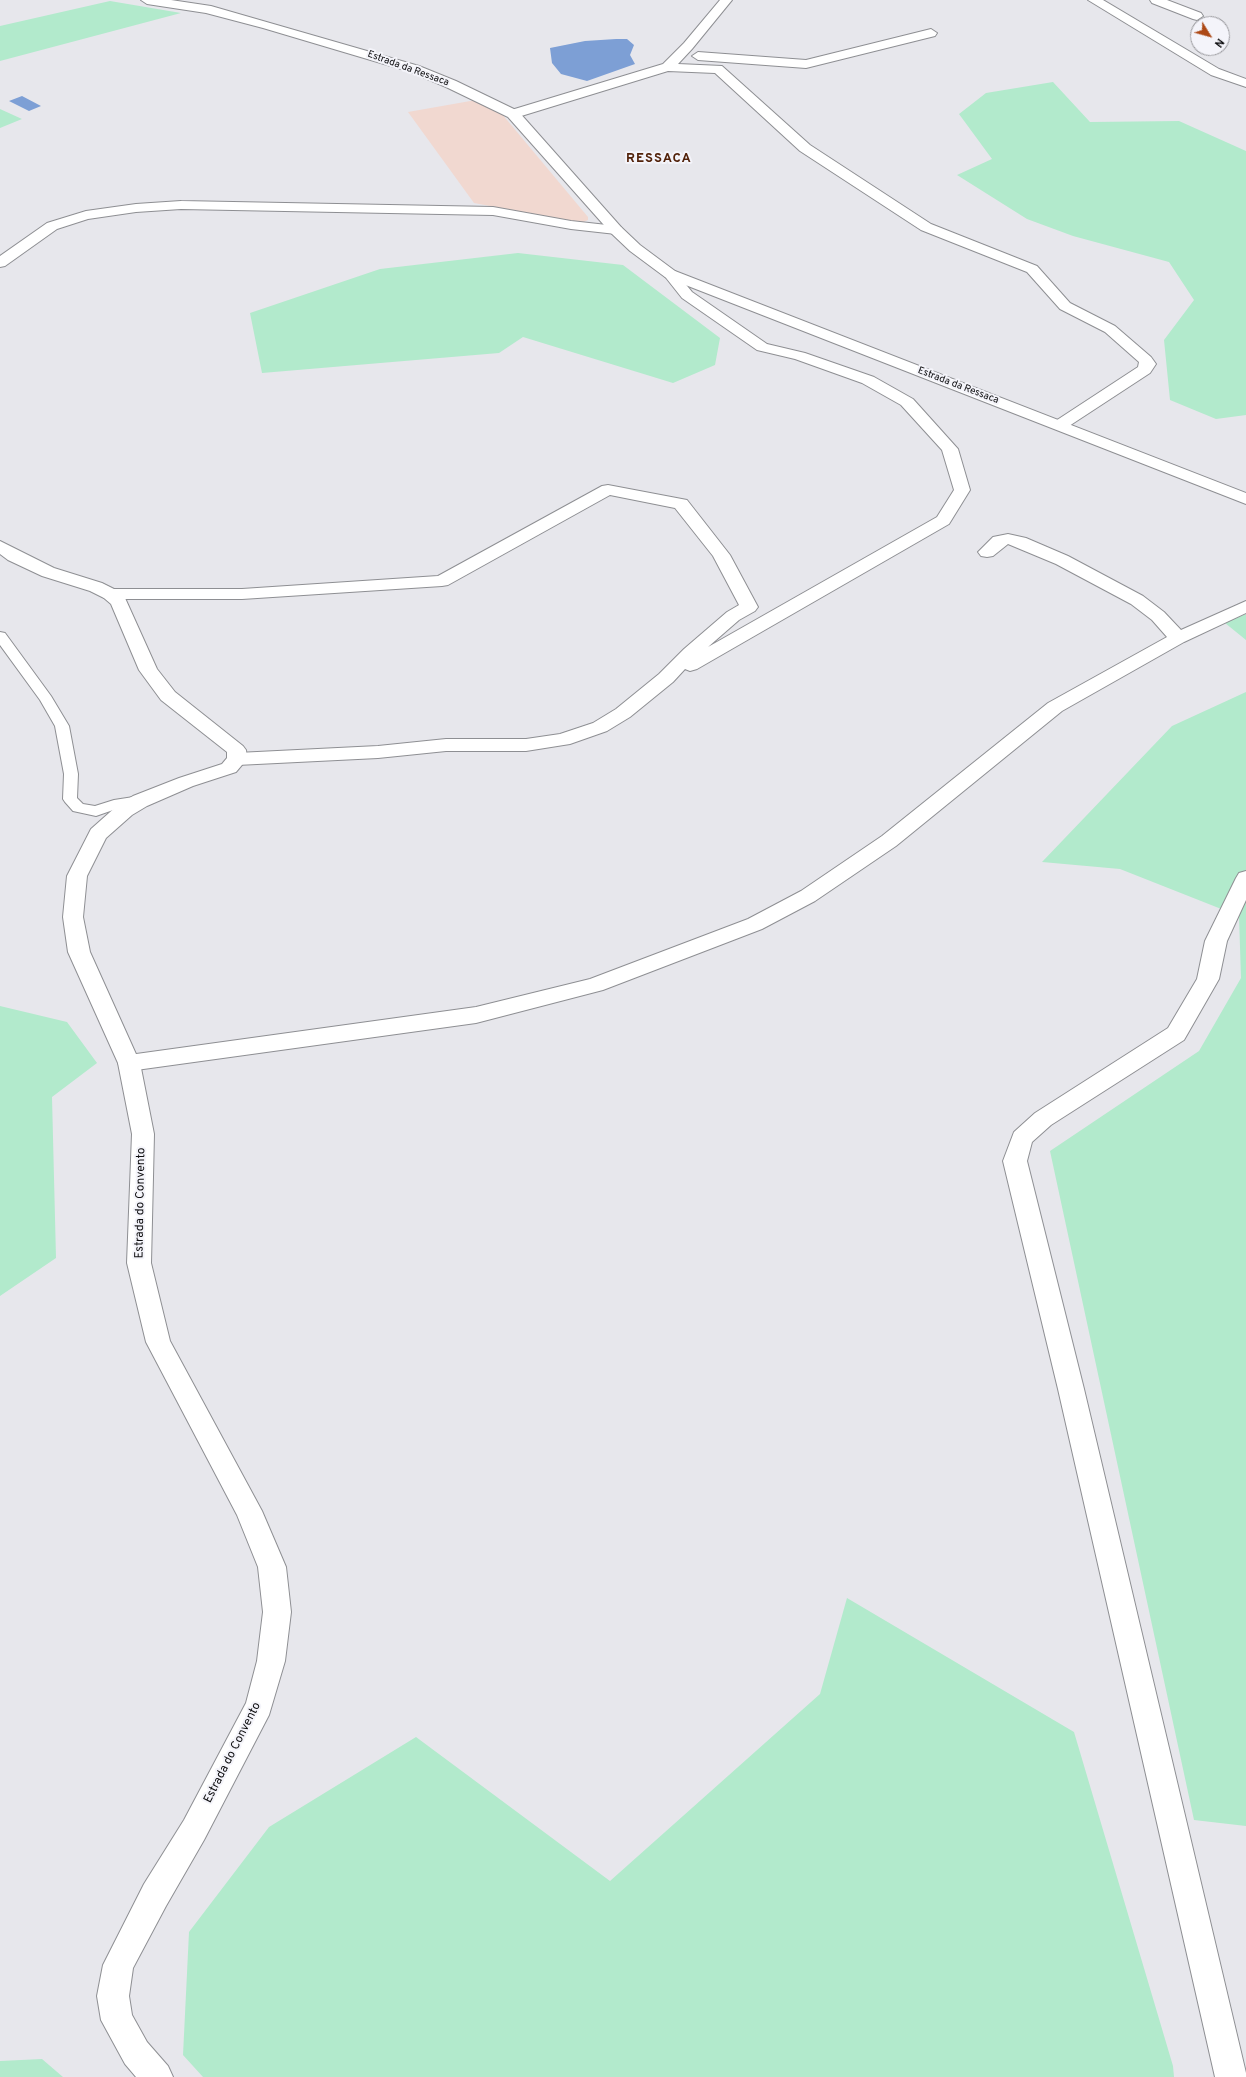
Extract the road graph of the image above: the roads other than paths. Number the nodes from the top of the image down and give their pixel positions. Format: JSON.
{"nodes":[{"id":1,"x":147,"y":0,"type":"edge"},
{"id":2,"x":726,"y":0,"type":"edge"},
{"id":3,"x":1094,"y":0,"type":"edge"},
{"id":4,"x":1156,"y":0,"type":"edge"},
{"id":5,"x":1197,"y":16,"type":"dead end"},
{"id":6,"x":931,"y":33,"type":"dead end"},
{"id":7,"x":679,"y":56,"type":"junction"},
{"id":8,"x":667,"y":67,"type":"junction"},
{"id":9,"x":1246,"y":84,"type":"edge"},
{"id":10,"x":513,"y":114,"type":"junction"},
{"id":11,"x":616,"y":230,"type":"junction"},
{"id":12,"x":0,"y":263,"type":"edge"},
{"id":13,"x":670,"y":274,"type":"junction"},
{"id":14,"x":1060,"y":425,"type":"junction"},
{"id":15,"x":1246,"y":499,"type":"edge"},
{"id":16,"x":0,"y":546,"type":"edge"},
{"id":17,"x":987,"y":552,"type":"dead end"},
{"id":18,"x":110,"y":594,"type":"junction"},
{"id":19,"x":1246,"y":606,"type":"edge"},
{"id":20,"x":0,"y":636,"type":"edge"},
{"id":21,"x":1178,"y":638,"type":"junction"},
{"id":22,"x":666,"y":678,"type":"junction"},
{"id":23,"x":237,"y":759,"type":"junction"},
{"id":24,"x":140,"y":801,"type":"junction"},
{"id":25,"x":1246,"y":878,"type":"edge"},
{"id":26,"x":129,"y":1063,"type":"junction"},
{"id":27,"x":157,"y":2077,"type":"edge"},
{"id":28,"x":1231,"y":2077,"type":"edge"}],
"edges":[{"from":1,"to":10,"type":"street","name":"Estrada da Ressaca"},
{"from":2,"to":7,"type":"street"},
{"from":3,"to":9,"type":"street"},
{"from":4,"to":5,"type":"street"},
{"from":6,"to":7,"type":"street"},
{"from":7,"to":8,"type":"street"},
{"from":8,"to":10,"type":"street"},
{"from":8,"to":14,"type":"street"},
{"from":10,"to":11,"type":"street","name":"Estrada da Ressaca"},
{"from":11,"to":12,"type":"street"},
{"from":11,"to":13,"type":"street","name":"Estrada da Ressaca"},
{"from":13,"to":14,"type":"street","name":"Estrada da Ressaca"},
{"from":13,"to":22,"type":"street"},
{"from":14,"to":15,"type":"street","name":"Estrada da Ressaca"},
{"from":16,"to":18,"type":"street"},
{"from":17,"to":21,"type":"street"},
{"from":18,"to":22,"type":"street"},
{"from":18,"to":23,"type":"street"},
{"from":19,"to":21,"type":"street"},
{"from":20,"to":24,"type":"lane"},
{"from":21,"to":26,"type":"street"},
{"from":22,"to":23,"type":"street"},
{"from":23,"to":24,"type":"street","name":"Estrada do Convento"},
{"from":24,"to":26,"type":"street","name":"Estrada do Convento"},
{"from":25,"to":28,"type":"street"},
{"from":26,"to":27,"type":"street","name":"Estrada do Convento"}]}
